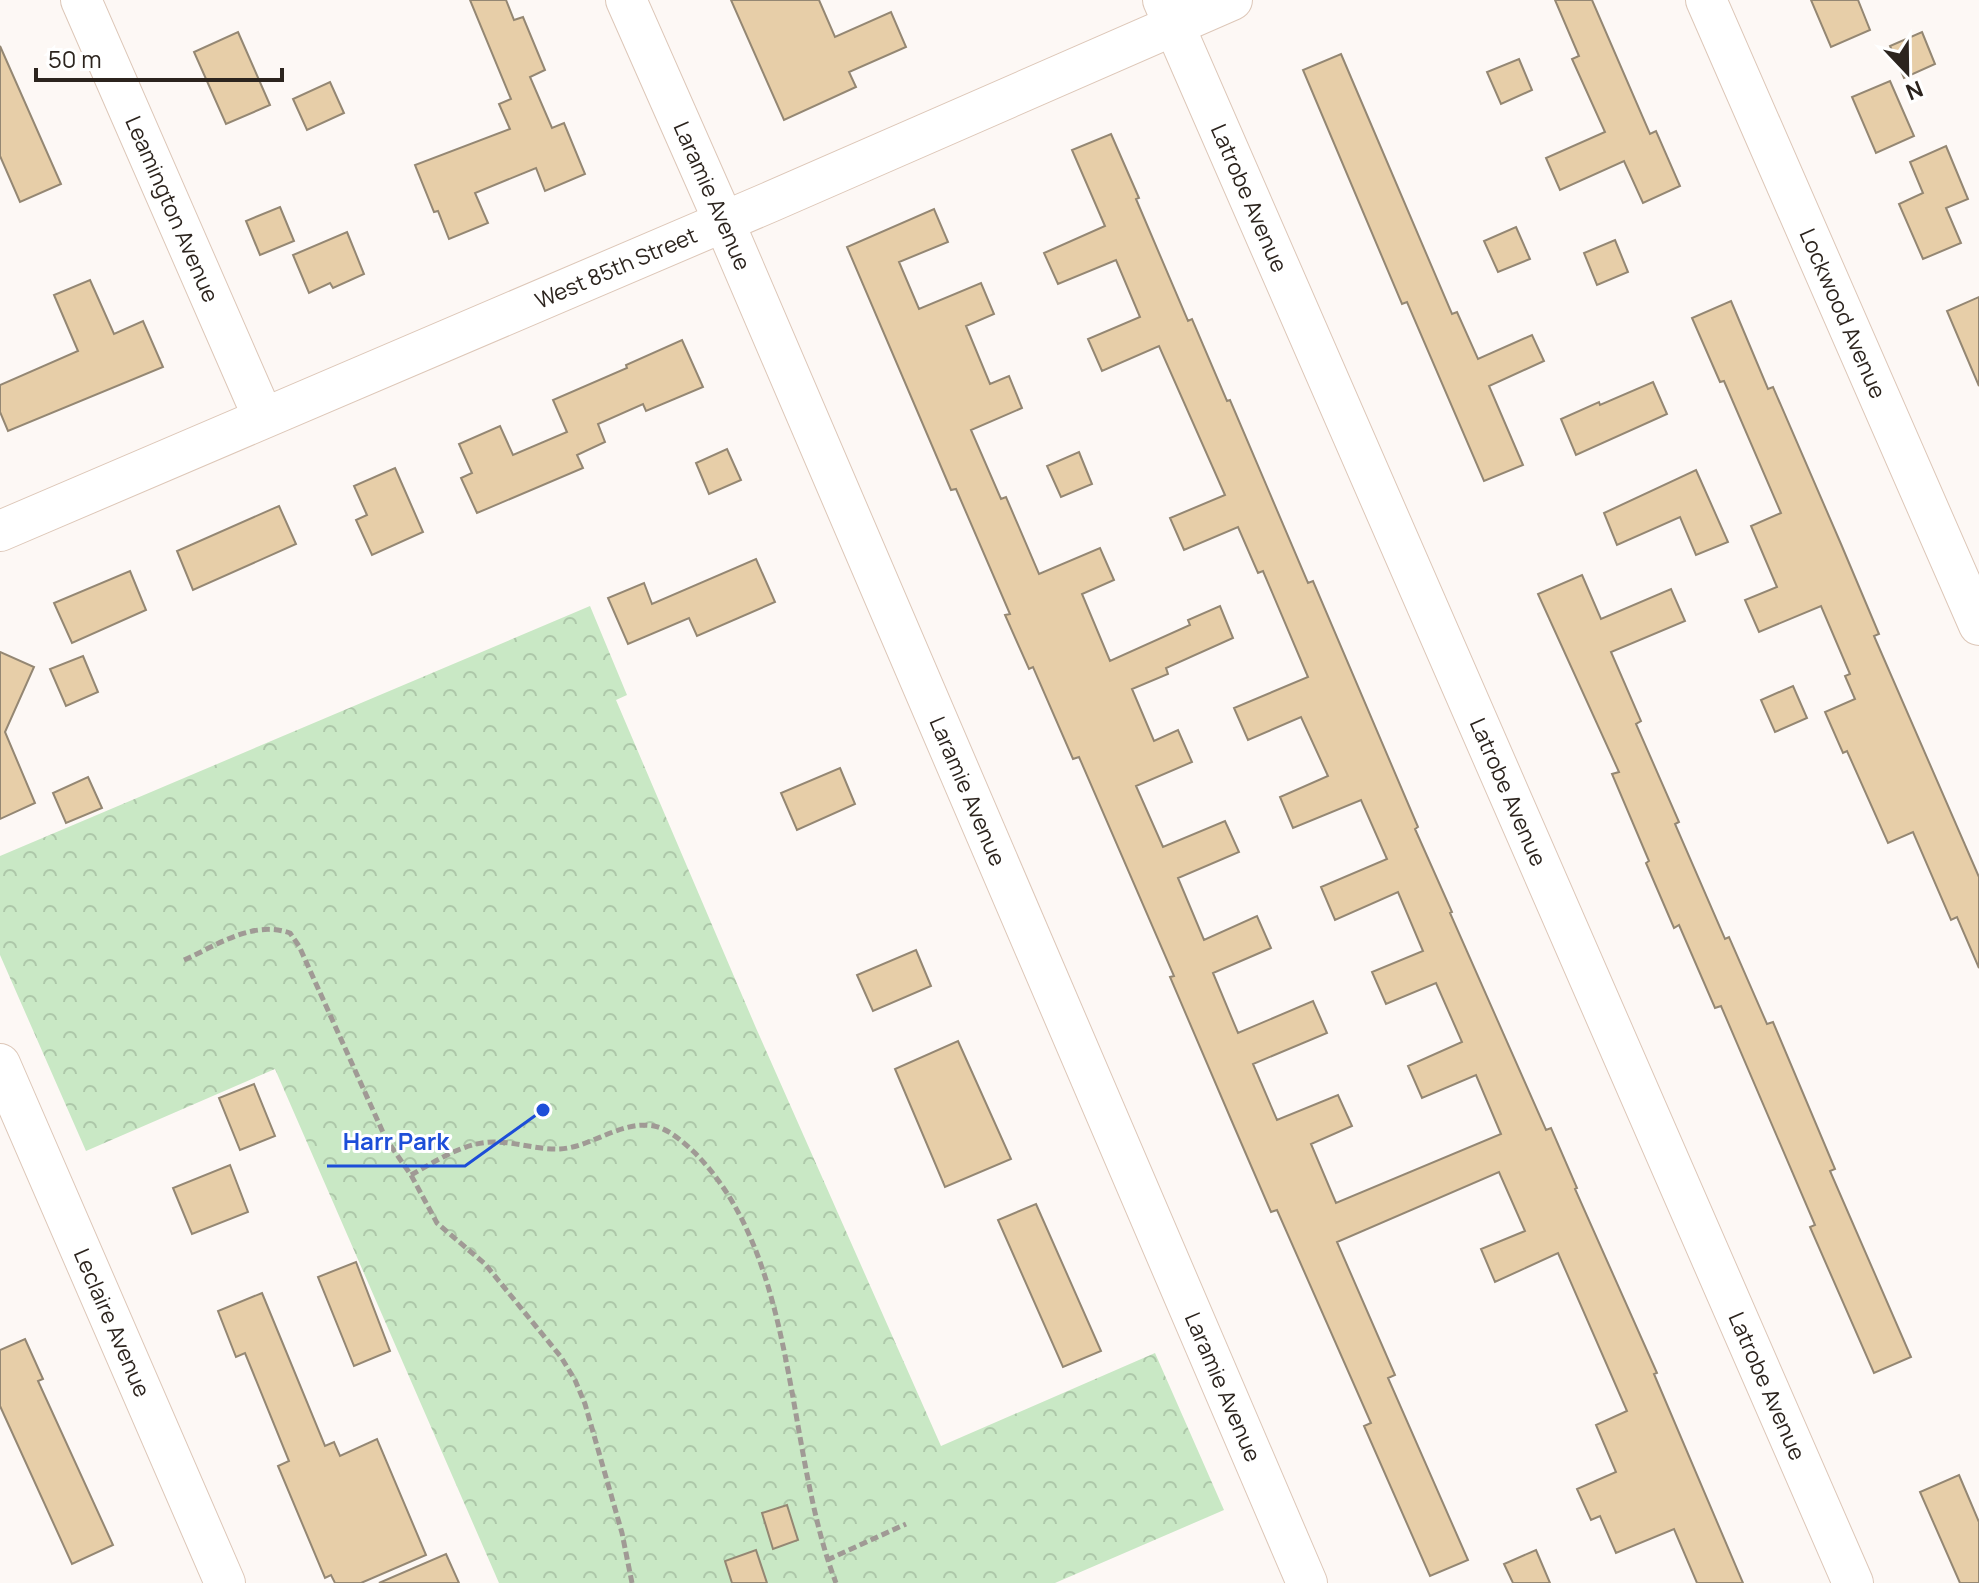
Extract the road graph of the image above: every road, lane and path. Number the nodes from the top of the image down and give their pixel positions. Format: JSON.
{"nodes":[{"id":1,"x":81,"y":0,"type":"edge"},
{"id":2,"x":626,"y":0,"type":"edge"},
{"id":3,"x":1232,"y":0,"type":"edge"},
{"id":4,"x":1706,"y":0,"type":"edge"},
{"id":5,"x":1168,"y":13,"type":"edge"},
{"id":6,"x":724,"y":222,"type":"junction"},
{"id":7,"x":263,"y":417,"type":"junction"},
{"id":8,"x":0,"y":531,"type":"edge"},
{"id":9,"x":1979,"y":625,"type":"edge"},
{"id":10,"x":184,"y":960,"type":"dead end"},
{"id":11,"x":0,"y":1064,"type":"edge"},
{"id":12,"x":411,"y":1175,"type":"junction"},
{"id":13,"x":906,"y":1524,"type":"dead end"},
{"id":14,"x":827,"y":1560,"type":"junction"},
{"id":15,"x":225,"y":1583,"type":"edge"},
{"id":16,"x":632,"y":1583,"type":"edge"},
{"id":17,"x":836,"y":1583,"type":"edge"},
{"id":18,"x":1307,"y":1583,"type":"edge"},
{"id":19,"x":1853,"y":1583,"type":"edge"}],
"edges":[{"from":1,"to":7,"type":"street","name":"Leamington Avenue"},
{"from":2,"to":6,"type":"street","name":"Laramie Avenue"},
{"from":3,"to":5,"type":"street","name":"West 85th Street"},
{"from":4,"to":9,"type":"street","name":"Lockwood Avenue"},
{"from":5,"to":6,"type":"street","name":"West 85th Street"},
{"from":5,"to":19,"type":"street","name":"Latrobe Avenue"},
{"from":6,"to":7,"type":"street","name":"West 85th Street"},
{"from":6,"to":18,"type":"street","name":"Laramie Avenue"},
{"from":7,"to":8,"type":"street","name":"West 85th Street"},
{"from":10,"to":12,"type":"path"},
{"from":11,"to":15,"type":"street","name":"Leclaire Avenue"},
{"from":12,"to":14,"type":"path"},
{"from":12,"to":16,"type":"path"},
{"from":13,"to":14,"type":"path"},
{"from":14,"to":17,"type":"path"}]}
